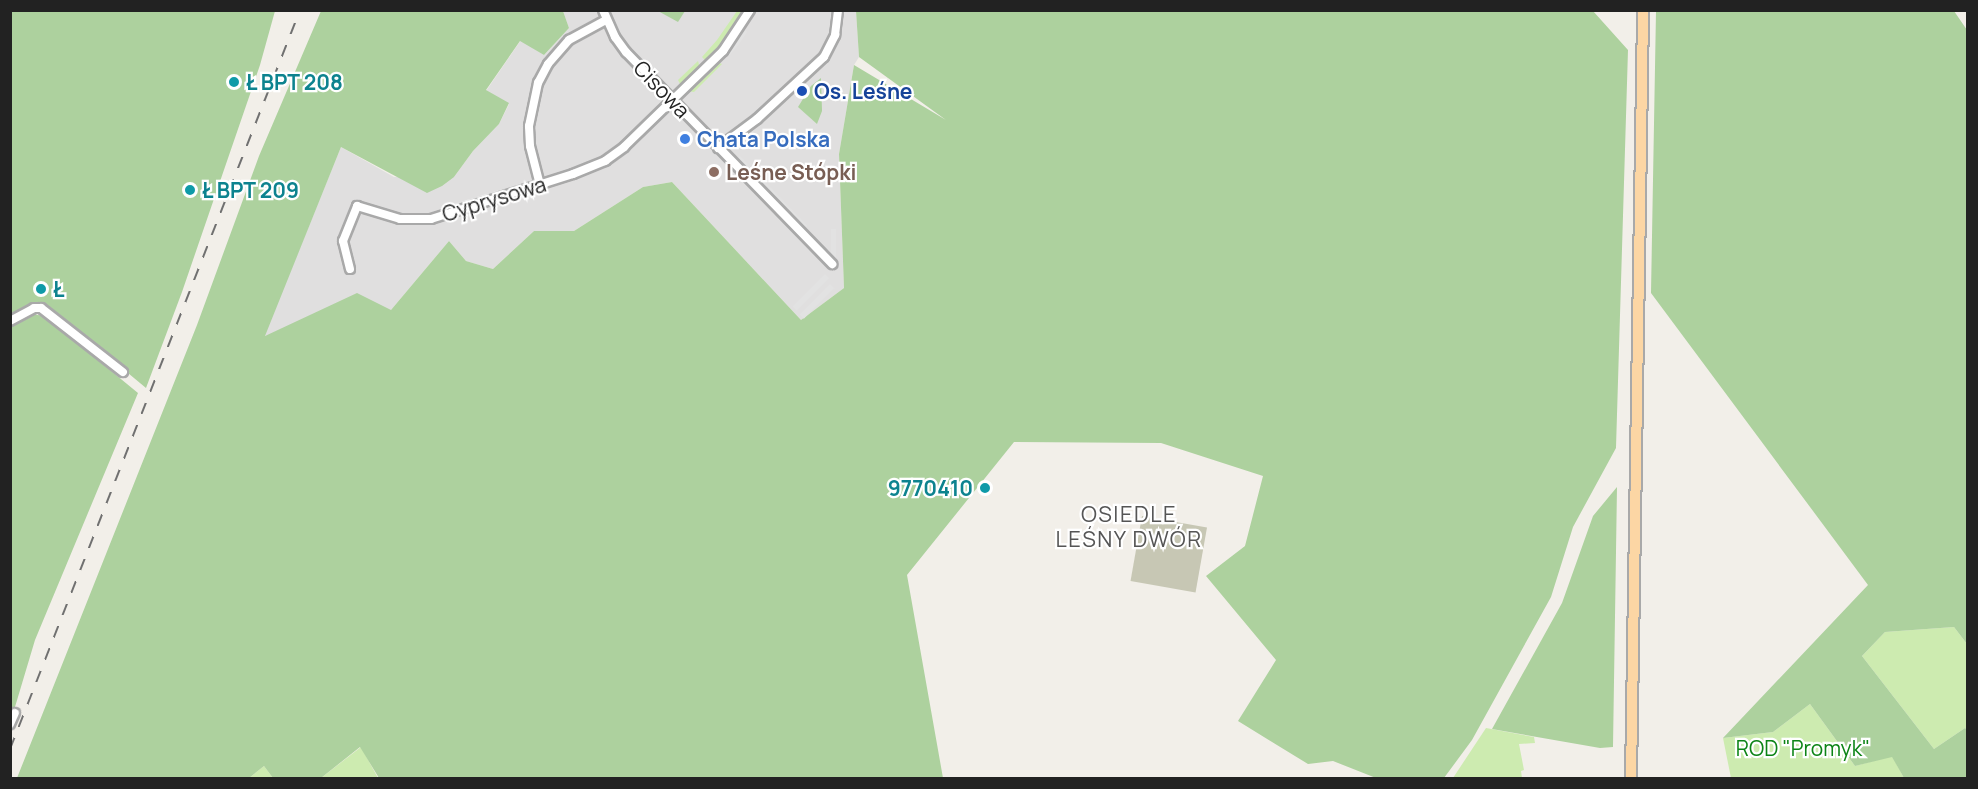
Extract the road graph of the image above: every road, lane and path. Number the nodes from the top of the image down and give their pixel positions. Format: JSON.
{"nodes":[{"id":1,"x":603,"y":10,"type":"edge"},
{"id":2,"x":750,"y":10,"type":"edge"},
{"id":3,"x":838,"y":10,"type":"edge"},
{"id":4,"x":1643,"y":10,"type":"edge"},
{"id":5,"x":606,"y":20,"type":"junction"},
{"id":6,"x":672,"y":100,"type":"junction"},
{"id":7,"x":718,"y":148,"type":"junction"},
{"id":8,"x":540,"y":185,"type":"junction"},
{"id":9,"x":832,"y":264,"type":"dead end"},
{"id":10,"x":350,"y":268,"type":"dead end"},
{"id":11,"x":10,"y":321,"type":"edge"},
{"id":12,"x":123,"y":372,"type":"dead end"},
{"id":13,"x":15,"y":713,"type":"dead end"},
{"id":14,"x":10,"y":724,"type":"edge"},
{"id":15,"x":1631,"y":778,"type":"edge"}],
"edges":[{"from":1,"to":5,"type":"street","name":"Cisowa"},
{"from":2,"to":6,"type":"street","name":"Cyprysowa"},
{"from":3,"to":7,"type":"street"},
{"from":4,"to":15,"type":"main road"},
{"from":5,"to":6,"type":"street","name":"Cisowa"},
{"from":5,"to":8,"type":"street"},
{"from":6,"to":7,"type":"street","name":"Cisowa"},
{"from":6,"to":8,"type":"street","name":"Cyprysowa"},
{"from":7,"to":9,"type":"street","name":"Cisowa"},
{"from":8,"to":10,"type":"street","name":"Cyprysowa"},
{"from":11,"to":12,"type":"street"},
{"from":13,"to":14,"type":"street"}]}
